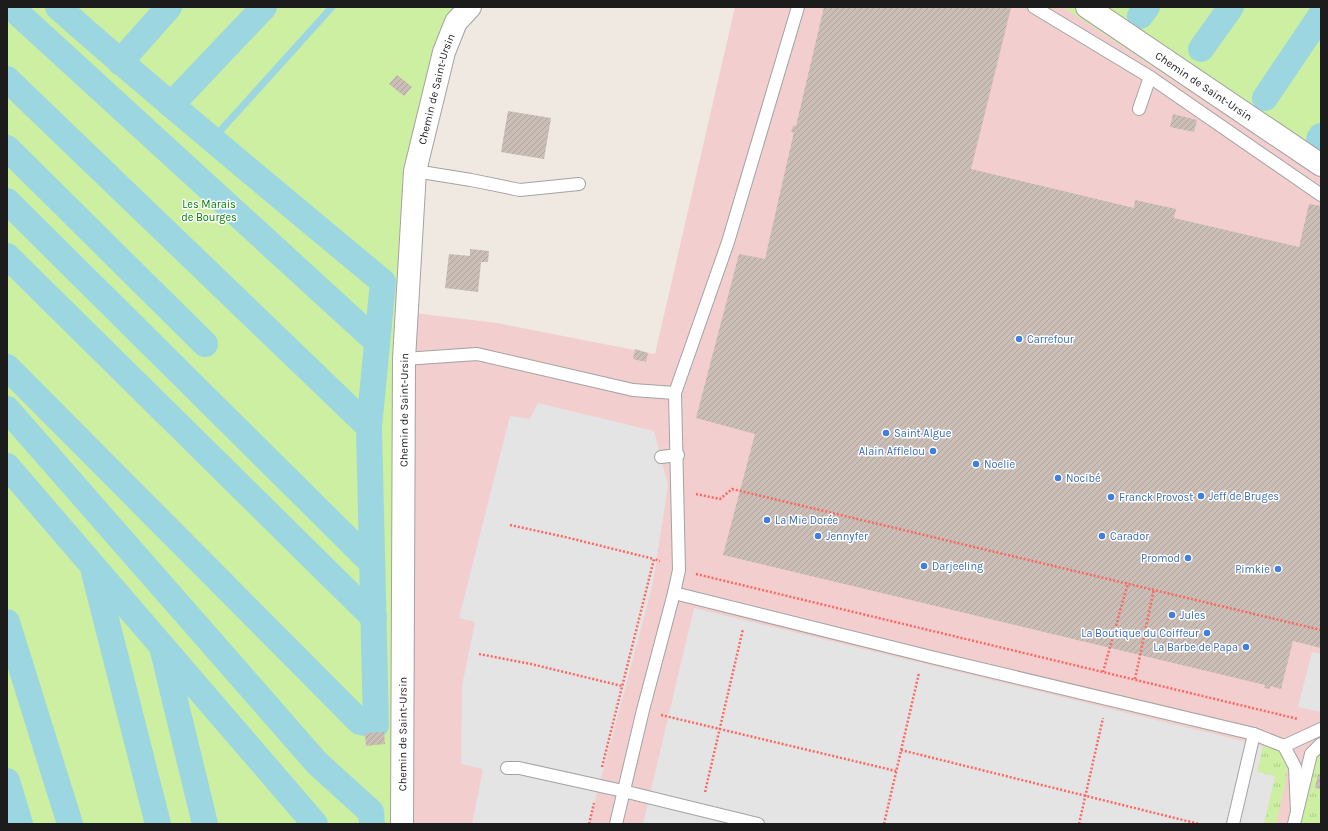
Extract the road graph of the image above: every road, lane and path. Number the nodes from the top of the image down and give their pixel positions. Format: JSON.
{"nodes":[{"id":1,"x":470,"y":7,"type":"edge"},
{"id":2,"x":798,"y":7,"type":"edge"},
{"id":3,"x":1034,"y":7,"type":"edge"},
{"id":4,"x":1087,"y":7,"type":"edge"},
{"id":5,"x":1150,"y":77,"type":"junction"},
{"id":6,"x":1139,"y":109,"type":"dead end"},
{"id":7,"x":1321,"y":164,"type":"edge"},
{"id":8,"x":415,"y":171,"type":"junction"},
{"id":9,"x":579,"y":184,"type":"dead end"},
{"id":10,"x":1321,"y":195,"type":"edge"},
{"id":11,"x":404,"y":359,"type":"junction"},
{"id":12,"x":675,"y":393,"type":"junction"},
{"id":13,"x":678,"y":455,"type":"junction"},
{"id":14,"x":661,"y":457,"type":"dead end"},
{"id":15,"x":678,"y":491,"type":"junction"},
{"id":16,"x":510,"y":526,"type":"dead end"},
{"id":17,"x":654,"y":559,"type":"dead end"},
{"id":18,"x":1128,"y":583,"type":"junction"},
{"id":19,"x":753,"y":588,"type":"dead end"},
{"id":20,"x":1154,"y":589,"type":"junction"},
{"id":21,"x":674,"y":593,"type":"junction"},
{"id":22,"x":747,"y":612,"type":"junction"},
{"id":23,"x":929,"y":630,"type":"dead end"},
{"id":24,"x":1321,"y":630,"type":"edge"},
{"id":25,"x":479,"y":654,"type":"dead end"},
{"id":26,"x":923,"y":655,"type":"junction"},
{"id":27,"x":1103,"y":672,"type":"dead end"},
{"id":28,"x":1113,"y":674,"type":"dead end"},
{"id":29,"x":1134,"y":679,"type":"dead end"},
{"id":30,"x":622,"y":686,"type":"dead end"},
{"id":31,"x":1108,"y":698,"type":"junction"},
{"id":32,"x":618,"y":704,"type":"dead end"},
{"id":33,"x":643,"y":710,"type":"junction"},
{"id":34,"x":1321,"y":729,"type":"edge"},
{"id":35,"x":720,"y":730,"type":"junction"},
{"id":36,"x":1254,"y":734,"type":"junction"},
{"id":37,"x":1321,"y":744,"type":"edge"},
{"id":38,"x":1284,"y":746,"type":"junction"},
{"id":39,"x":901,"y":750,"type":"junction"},
{"id":40,"x":507,"y":768,"type":"dead end"},
{"id":41,"x":896,"y":771,"type":"junction"},
{"id":42,"x":624,"y":791,"type":"junction"},
{"id":43,"x":1086,"y":796,"type":"junction"},
{"id":44,"x":700,"y":810,"type":"junction"},
{"id":45,"x":1298,"y":811,"type":"junction"},
{"id":46,"x":402,"y":824,"type":"edge"},
{"id":47,"x":616,"y":824,"type":"edge"},
{"id":48,"x":758,"y":824,"type":"edge"},
{"id":49,"x":884,"y":824,"type":"edge"},
{"id":50,"x":1079,"y":824,"type":"edge"},
{"id":51,"x":1199,"y":824,"type":"edge"},
{"id":52,"x":1233,"y":824,"type":"edge"},
{"id":53,"x":1294,"y":824,"type":"edge"}],
"edges":[{"from":1,"to":8,"type":"street","name":"Chemin de Saint-Ursin"},
{"from":2,"to":12,"type":"lane"},
{"from":3,"to":5,"type":"lane"},
{"from":4,"to":7,"type":"street","name":"Chemin de Saint-Ursin"},
{"from":5,"to":6,"type":"lane"},
{"from":5,"to":10,"type":"lane"},
{"from":8,"to":9,"type":"lane"},
{"from":8,"to":11,"type":"street","name":"Chemin de Saint-Ursin"},
{"from":11,"to":12,"type":"lane"},
{"from":11,"to":46,"type":"street","name":"Chemin de Saint-Ursin"},
{"from":12,"to":13,"type":"lane"},
{"from":13,"to":14,"type":"lane"},
{"from":13,"to":15,"type":"lane"},
{"from":15,"to":18,"type":"path"},
{"from":15,"to":21,"type":"lane"},
{"from":16,"to":17,"type":"path"},
{"from":18,"to":20,"type":"path"},
{"from":18,"to":27,"type":"path"},
{"from":19,"to":22,"type":"path"},
{"from":20,"to":24,"type":"path"},
{"from":20,"to":29,"type":"path"},
{"from":21,"to":22,"type":"lane"},
{"from":21,"to":33,"type":"lane"},
{"from":22,"to":26,"type":"lane"},
{"from":22,"to":35,"type":"path"},
{"from":23,"to":26,"type":"path"},
{"from":25,"to":30,"type":"path"},
{"from":26,"to":31,"type":"lane"},
{"from":26,"to":39,"type":"path"},
{"from":28,"to":31,"type":"path"},
{"from":31,"to":36,"type":"lane"},
{"from":31,"to":43,"type":"path"},
{"from":32,"to":33,"type":"path"},
{"from":33,"to":35,"type":"path"},
{"from":33,"to":42,"type":"lane"},
{"from":34,"to":38,"type":"lane"},
{"from":35,"to":41,"type":"path"},
{"from":35,"to":44,"type":"path"},
{"from":36,"to":38,"type":"lane"},
{"from":36,"to":52,"type":"lane"},
{"from":37,"to":45,"type":"lane"},
{"from":38,"to":45,"type":"lane"},
{"from":39,"to":41,"type":"path"},
{"from":39,"to":43,"type":"path"},
{"from":40,"to":42,"type":"lane"},
{"from":41,"to":49,"type":"path"},
{"from":42,"to":44,"type":"lane"},
{"from":42,"to":47,"type":"lane"},
{"from":43,"to":50,"type":"path"},
{"from":43,"to":51,"type":"path"},
{"from":44,"to":48,"type":"lane"},
{"from":45,"to":53,"type":"lane"}]}
